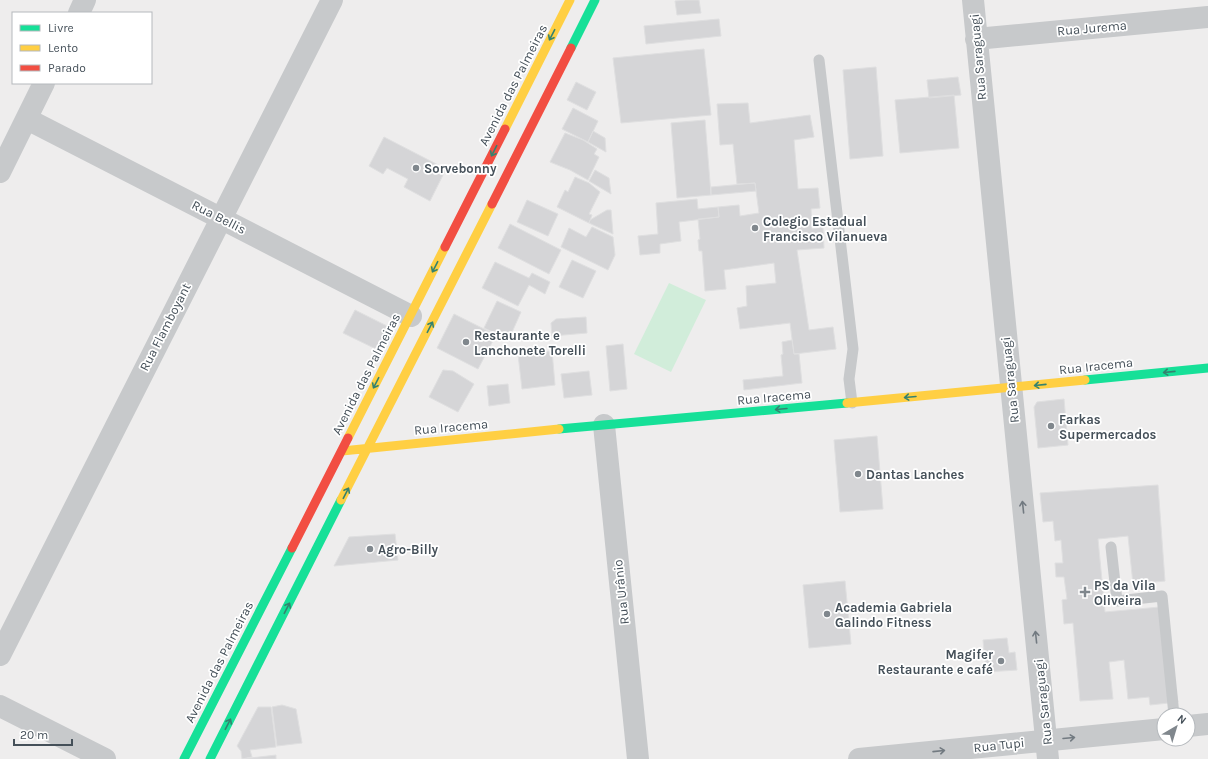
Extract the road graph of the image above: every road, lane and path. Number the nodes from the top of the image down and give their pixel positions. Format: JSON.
{"nodes":[{"id":1,"x":85,"y":0,"type":"edge"},
{"id":2,"x":332,"y":0,"type":"edge"},
{"id":3,"x":570,"y":0,"type":"edge"},
{"id":4,"x":595,"y":0,"type":"edge"},
{"id":5,"x":973,"y":0,"type":"edge"},
{"id":6,"x":79,"y":12,"type":"edge"},
{"id":7,"x":1208,"y":17,"type":"edge"},
{"id":8,"x":976,"y":38,"type":"junction"},
{"id":9,"x":819,"y":60,"type":"dead end"},
{"id":10,"x":44,"y":84,"type":"edge"},
{"id":11,"x":27,"y":119,"type":"junction"},
{"id":12,"x":0,"y":172,"type":"edge"},
{"id":13,"x":220,"y":218,"type":"junction"},
{"id":14,"x":413,"y":331,"type":"junction"},
{"id":15,"x":1208,"y":368,"type":"edge"},
{"id":16,"x":1011,"y":388,"type":"junction"},
{"id":17,"x":852,"y":402,"type":"junction"},
{"id":18,"x":604,"y":425,"type":"junction"},
{"id":19,"x":369,"y":448,"type":"junction"},
{"id":20,"x":342,"y":451,"type":"junction"},
{"id":21,"x":1111,"y":548,"type":"dead end"},
{"id":22,"x":0,"y":655,"type":"edge"},
{"id":23,"x":0,"y":706,"type":"edge"},
{"id":24,"x":1173,"y":707,"type":"edge"},
{"id":25,"x":1208,"y":724,"type":"edge"},
{"id":26,"x":1196,"y":725,"type":"edge"},
{"id":27,"x":1156,"y":730,"type":"edge"},
{"id":28,"x":1047,"y":749,"type":"edge"},
{"id":29,"x":105,"y":759,"type":"edge"},
{"id":30,"x":184,"y":759,"type":"edge"},
{"id":31,"x":210,"y":759,"type":"edge"},
{"id":32,"x":638,"y":759,"type":"edge"},
{"id":33,"x":859,"y":759,"type":"edge"}],
"edges":[{"from":1,"to":6,"type":"street"},
{"from":2,"to":13,"type":"street","name":"Rua Flamboyant"},
{"from":3,"to":14,"type":"street","name":"Avenida das Palmeiras","one_way":true},
{"from":14,"to":4,"type":"street","name":"Avenida das Palmeiras","one_way":true},
{"from":5,"to":8,"type":"street","name":"Rua Saraguagi"},
{"from":7,"to":8,"type":"street","name":"Rua Jurema"},
{"from":8,"to":16,"type":"street","name":"Rua Saraguagi"},
{"from":9,"to":17,"type":"lane"},
{"from":10,"to":11,"type":"street"},
{"from":11,"to":12,"type":"street"},
{"from":11,"to":13,"type":"street","name":"Rua Bellis"},
{"from":13,"to":14,"type":"street","name":"Rua Bellis"},
{"from":13,"to":22,"type":"street","name":"Rua Flamboyant"},
{"from":14,"to":19,"type":"street","name":"Avenida das Palmeiras"},
{"from":14,"to":20,"type":"street","name":"Avenida das Palmeiras","one_way":true},
{"from":15,"to":16,"type":"street","name":"Rua Iracema","one_way":true},
{"from":16,"to":17,"type":"street","name":"Rua Iracema","one_way":true},
{"from":28,"to":16,"type":"street","name":"Rua Saraguagi","one_way":true},
{"from":17,"to":18,"type":"street","name":"Rua Iracema","one_way":true},
{"from":18,"to":19,"type":"street","name":"Rua Iracema"},
{"from":18,"to":32,"type":"street","name":"Rua Urânio"},
{"from":19,"to":20,"type":"street","name":"Rua Iracema"},
{"from":31,"to":19,"type":"street","name":"Avenida das Palmeiras","one_way":true},
{"from":20,"to":30,"type":"street","name":"Avenida das Palmeiras"},
{"from":21,"to":24,"type":"lane"},
{"from":23,"to":29,"type":"street"},
{"from":25,"to":26,"type":"street"},
{"from":28,"to":27,"type":"street","name":"Rua Tupi","one_way":true},
{"from":33,"to":28,"type":"street","name":"Rua Tupi","one_way":true}]}
